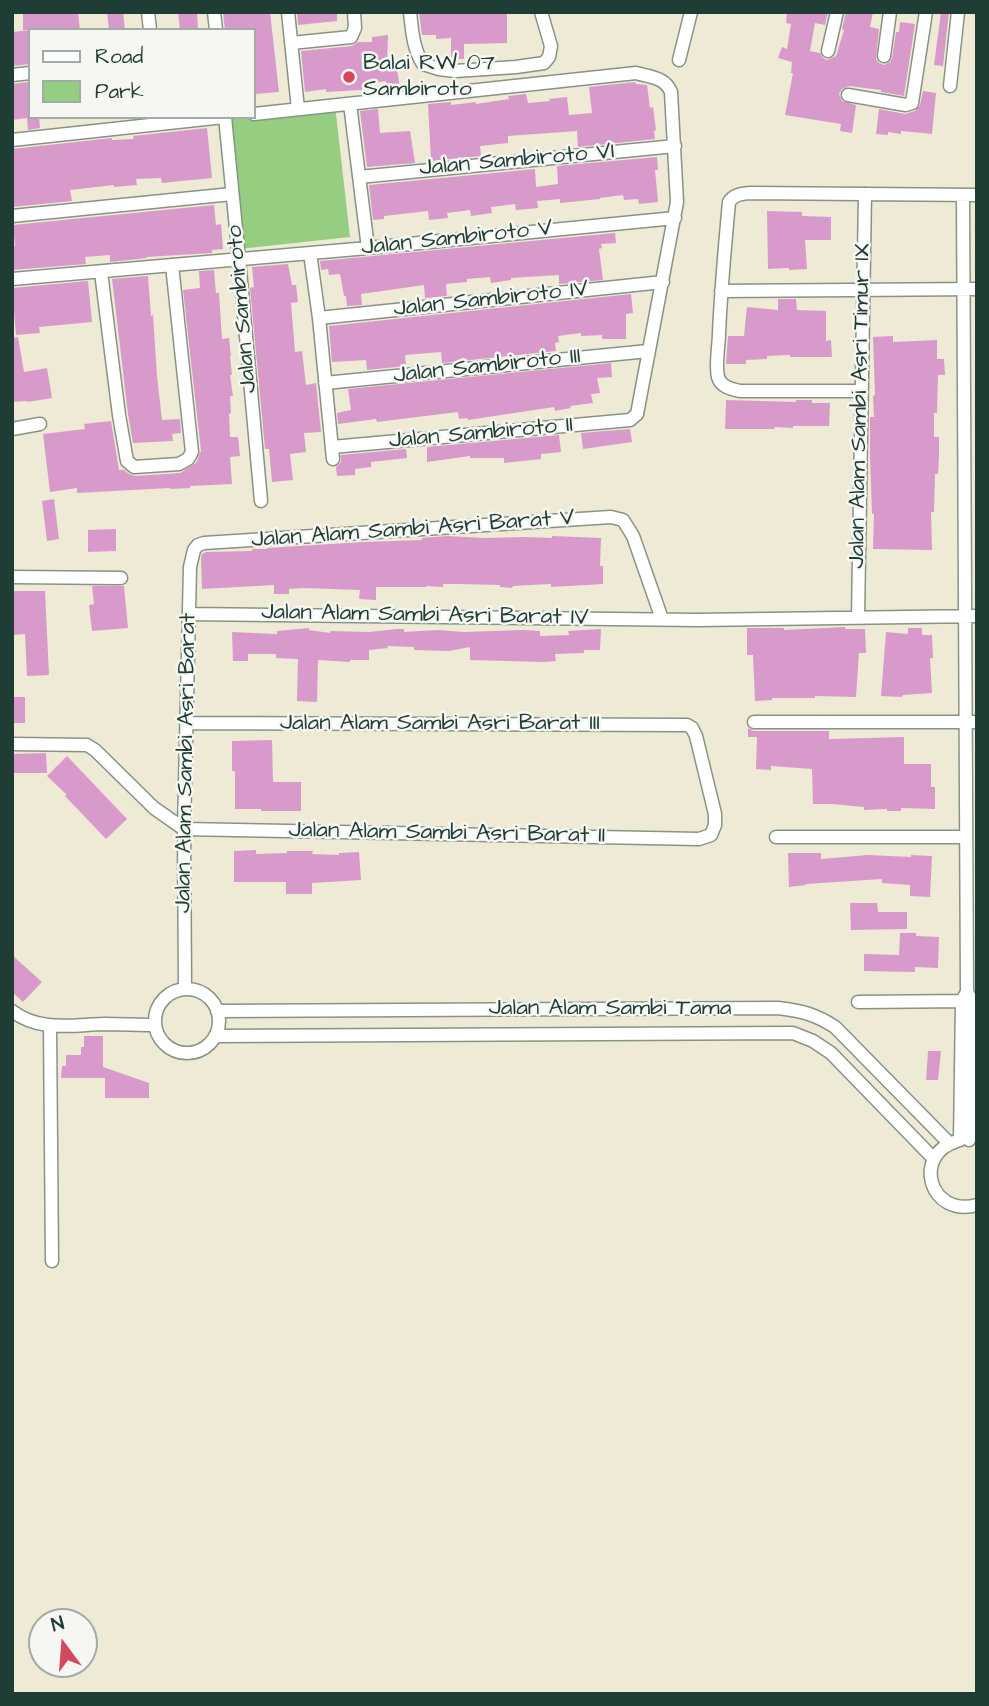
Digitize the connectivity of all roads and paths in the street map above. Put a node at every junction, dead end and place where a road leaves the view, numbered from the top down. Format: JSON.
{"nodes":[{"id":1,"x":288,"y":12,"type":"edge"},
{"id":2,"x":354,"y":12,"type":"edge"},
{"id":3,"x":410,"y":12,"type":"edge"},
{"id":4,"x":541,"y":12,"type":"edge"},
{"id":5,"x":691,"y":12,"type":"edge"},
{"id":6,"x":837,"y":12,"type":"edge"},
{"id":7,"x":890,"y":12,"type":"edge"},
{"id":8,"x":926,"y":12,"type":"edge"},
{"id":9,"x":957,"y":12,"type":"edge"},
{"id":10,"x":291,"y":43,"type":"junction"},
{"id":11,"x":828,"y":51,"type":"dead end"},
{"id":12,"x":884,"y":56,"type":"dead end"},
{"id":13,"x":679,"y":60,"type":"dead end"},
{"id":14,"x":950,"y":86,"type":"dead end"},
{"id":15,"x":848,"y":95,"type":"dead end"},
{"id":16,"x":350,"y":104,"type":"junction"},
{"id":17,"x":298,"y":109,"type":"junction"},
{"id":18,"x":256,"y":114,"type":"edge"},
{"id":19,"x":206,"y":119,"type":"edge"},
{"id":20,"x":225,"y":119,"type":"edge"},
{"id":21,"x":12,"y":140,"type":"edge"},
{"id":22,"x":675,"y":146,"type":"junction"},
{"id":23,"x":359,"y":177,"type":"junction"},
{"id":24,"x":232,"y":194,"type":"junction"},
{"id":25,"x":864,"y":194,"type":"junction"},
{"id":26,"x":963,"y":195,"type":"junction"},
{"id":27,"x":977,"y":195,"type":"edge"},
{"id":28,"x":12,"y":216,"type":"edge"},
{"id":29,"x":675,"y":218,"type":"junction"},
{"id":30,"x":368,"y":248,"type":"junction"},
{"id":31,"x":310,"y":253,"type":"junction"},
{"id":32,"x":239,"y":259,"type":"junction"},
{"id":33,"x":172,"y":265,"type":"junction"},
{"id":34,"x":102,"y":272,"type":"junction"},
{"id":35,"x":12,"y":279,"type":"edge"},
{"id":36,"x":663,"y":282,"type":"junction"},
{"id":37,"x":970,"y":289,"type":"edge"},
{"id":38,"x":863,"y":290,"type":"junction"},
{"id":39,"x":721,"y":291,"type":"junction"},
{"id":40,"x":319,"y":318,"type":"junction"},
{"id":41,"x":648,"y":351,"type":"junction"},
{"id":42,"x":326,"y":383,"type":"junction"},
{"id":43,"x":861,"y":391,"type":"junction"},
{"id":44,"x":40,"y":424,"type":"dead end"},
{"id":45,"x":12,"y":429,"type":"edge"},
{"id":46,"x":261,"y":500,"type":"dead end"},
{"id":47,"x":204,"y":543,"type":"joint"},
{"id":48,"x":12,"y":577,"type":"edge"},
{"id":49,"x":121,"y":578,"type":"dead end"},
{"id":50,"x":189,"y":614,"type":"junction"},
{"id":51,"x":971,"y":616,"type":"edge"},
{"id":52,"x":858,"y":617,"type":"junction"},
{"id":53,"x":666,"y":619,"type":"junction"},
{"id":54,"x":754,"y":722,"type":"dead end"},
{"id":55,"x":971,"y":722,"type":"edge"},
{"id":56,"x":186,"y":723,"type":"junction"},
{"id":57,"x":12,"y":744,"type":"edge"},
{"id":58,"x":184,"y":829,"type":"junction"},
{"id":59,"x":710,"y":835,"type":"joint"},
{"id":60,"x":776,"y":837,"type":"dead end"},
{"id":61,"x":966,"y":837,"type":"junction"},
{"id":62,"x":185,"y":988,"type":"junction"},
{"id":63,"x":967,"y":998,"type":"junction"},
{"id":64,"x":858,"y":1002,"type":"dead end"},
{"id":65,"x":12,"y":1011,"type":"edge"},
{"id":66,"x":217,"y":1011,"type":"junction"},
{"id":67,"x":154,"y":1025,"type":"junction"},
{"id":68,"x":50,"y":1027,"type":"junction"},
{"id":69,"x":215,"y":1036,"type":"junction"},
{"id":70,"x":964,"y":1141,"type":"edge"},
{"id":71,"x":934,"y":1159,"type":"junction"},
{"id":72,"x":977,"y":1205,"type":"edge"},
{"id":73,"x":52,"y":1261,"type":"dead end"}],
"edges":[{"from":1,"to":10,"type":"street"},
{"from":2,"to":10,"type":"street"},
{"from":3,"to":4,"type":"street"},
{"from":5,"to":13,"type":"street"},
{"from":6,"to":11,"type":"street"},
{"from":7,"to":12,"type":"street"},
{"from":8,"to":15,"type":"street"},
{"from":9,"to":14,"type":"street"},
{"from":10,"to":17,"type":"street"},
{"from":16,"to":17,"type":"street"},
{"from":16,"to":22,"type":"street"},
{"from":16,"to":23,"type":"street"},
{"from":17,"to":18,"type":"street"},
{"from":19,"to":21,"type":"street"},
{"from":20,"to":24,"type":"street","name":"Jalan Sambiroto"},
{"from":22,"to":23,"type":"street","name":"Jalan Sambiroto VI"},
{"from":22,"to":29,"type":"street"},
{"from":23,"to":30,"type":"street"},
{"from":24,"to":28,"type":"street"},
{"from":24,"to":32,"type":"street","name":"Jalan Sambiroto"},
{"from":25,"to":26,"type":"street"},
{"from":25,"to":38,"type":"street","name":"Jalan Alam Sambi Asri Timur IX"},
{"from":25,"to":39,"type":"street"},
{"from":26,"to":27,"type":"street"},
{"from":26,"to":37,"type":"street"},
{"from":29,"to":30,"type":"street","name":"Jalan Sambiroto V"},
{"from":29,"to":36,"type":"street"},
{"from":30,"to":31,"type":"street","name":"Jalan Sambiroto V"},
{"from":31,"to":32,"type":"street","name":"Jalan Sambiroto V"},
{"from":31,"to":40,"type":"street","name":"Jalan Sambiroto II"},
{"from":32,"to":33,"type":"street","name":"Jalan Sambiroto V"},
{"from":32,"to":46,"type":"street","name":"Jalan Sambiroto"},
{"from":33,"to":34,"type":"street","name":"Jalan Sambiroto V"},
{"from":33,"to":34,"type":"street"},
{"from":34,"to":35,"type":"street","name":"Jalan Sambiroto V"},
{"from":36,"to":40,"type":"street","name":"Jalan Sambiroto IV"},
{"from":36,"to":41,"type":"street"},
{"from":37,"to":38,"type":"street"},
{"from":37,"to":51,"type":"street"},
{"from":38,"to":39,"type":"street"},
{"from":38,"to":43,"type":"street","name":"Jalan Alam Sambi Asri Timur IX"},
{"from":39,"to":43,"type":"street"},
{"from":40,"to":42,"type":"street","name":"Jalan Sambiroto II"},
{"from":41,"to":42,"type":"street","name":"Jalan Sambiroto III"},
{"from":41,"to":42,"type":"street","name":"Jalan Sambiroto II"},
{"from":43,"to":52,"type":"street","name":"Jalan Alam Sambi Asri Timur IX"},
{"from":44,"to":45,"type":"street"},
{"from":47,"to":50,"type":"street","name":"Jalan Alam Sambi Asri Barat"},
{"from":47,"to":53,"type":"street","name":"Jalan Alam Sambi Asri Barat V"},
{"from":48,"to":49,"type":"street"},
{"from":50,"to":53,"type":"street","name":"Jalan Alam Sambi Asri Barat IV"},
{"from":50,"to":56,"type":"street","name":"Jalan Alam Sambi Asri Barat"},
{"from":51,"to":52,"type":"street","name":"Jalan Alam Sambi Asri Barat IV"},
{"from":51,"to":55,"type":"street"},
{"from":52,"to":53,"type":"street","name":"Jalan Alam Sambi Asri Barat IV"},
{"from":54,"to":55,"type":"street"},
{"from":55,"to":61,"type":"street"},
{"from":56,"to":58,"type":"street","name":"Jalan Alam Sambi Asri Barat"},
{"from":56,"to":59,"type":"street","name":"Jalan Alam Sambi Asri Barat III"},
{"from":57,"to":58,"type":"street"},
{"from":58,"to":59,"type":"street","name":"Jalan Alam Sambi Asri Barat II"},
{"from":58,"to":62,"type":"street","name":"Jalan Alam Sambi Asri Barat"},
{"from":60,"to":61,"type":"street"},
{"from":61,"to":63,"type":"street"},
{"from":62,"to":66,"type":"street"},
{"from":62,"to":67,"type":"street"},
{"from":63,"to":64,"type":"street"},
{"from":63,"to":70,"type":"street"},
{"from":65,"to":68,"type":"street"},
{"from":66,"to":69,"type":"street"},
{"from":66,"to":70,"type":"street","name":"Jalan Alam Sambi Tama"},
{"from":67,"to":68,"type":"street"},
{"from":67,"to":69,"type":"street"},
{"from":68,"to":73,"type":"street"},
{"from":69,"to":71,"type":"street","name":"Jalan Alam Sambi Tama"},
{"from":70,"to":71,"type":"street"},
{"from":71,"to":72,"type":"street"}]}
